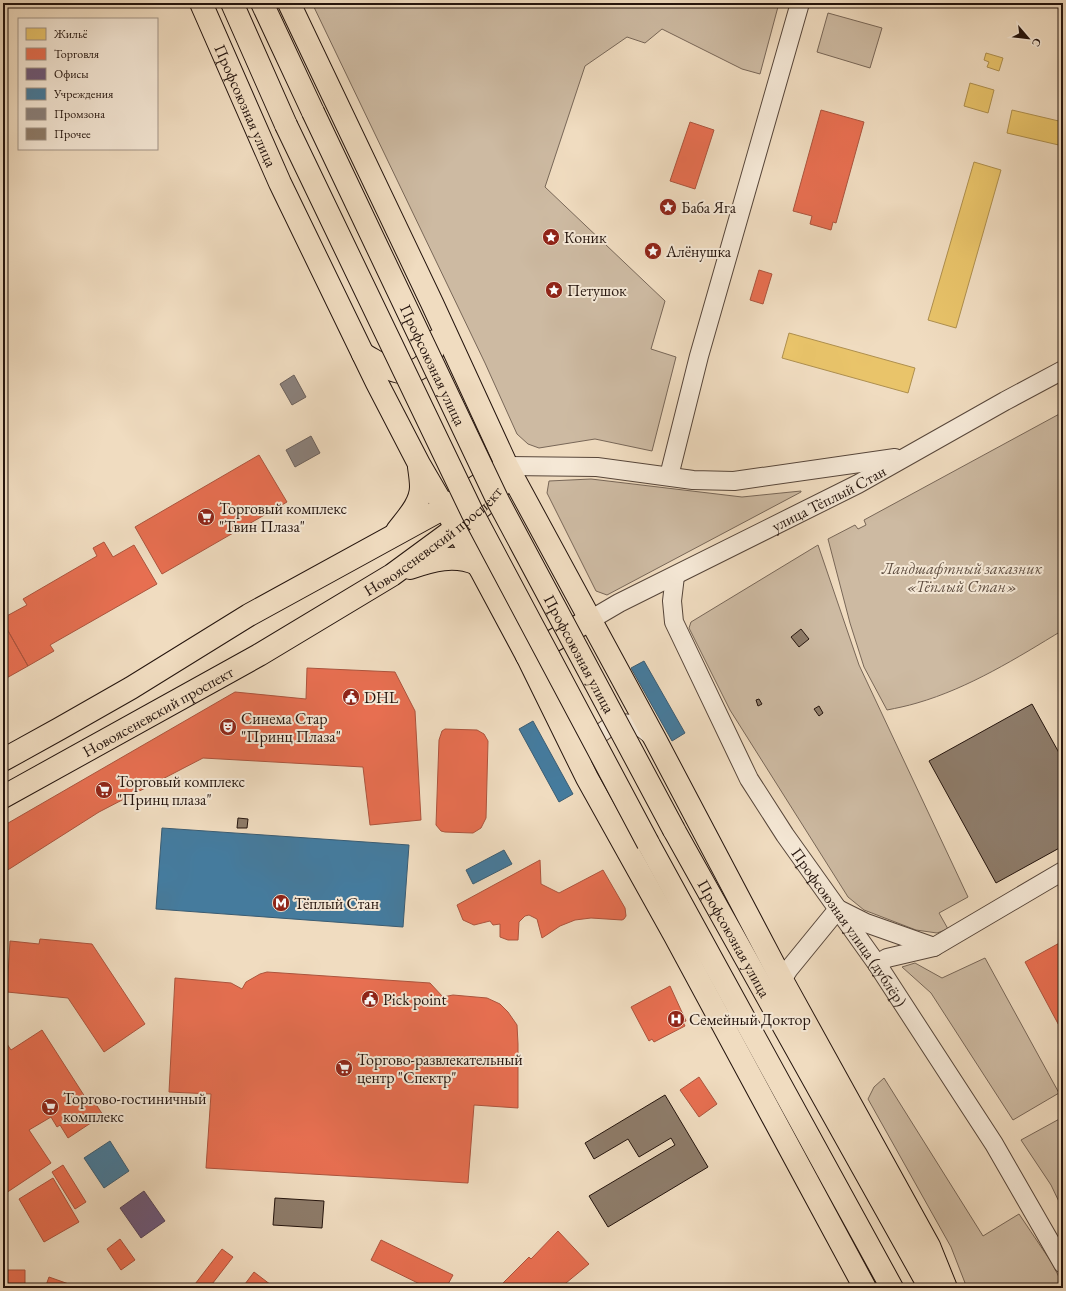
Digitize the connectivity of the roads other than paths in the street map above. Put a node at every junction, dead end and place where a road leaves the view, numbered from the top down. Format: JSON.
{"nodes":[{"id":1,"x":201,"y":3,"type":"edge"},
{"id":2,"x":232,"y":3,"type":"edge"},
{"id":3,"x":262,"y":3,"type":"edge"},
{"id":4,"x":289,"y":3,"type":"edge"},
{"id":5,"x":800,"y":3,"type":"edge"},
{"id":6,"x":432,"y":303,"type":"junction"},
{"id":7,"x":363,"y":354,"type":"junction"},
{"id":8,"x":1063,"y":370,"type":"edge"},
{"id":9,"x":905,"y":457,"type":"junction"},
{"id":10,"x":419,"y":464,"type":"junction"},
{"id":11,"x":507,"y":466,"type":"junction"},
{"id":12,"x":669,"y":476,"type":"junction"},
{"id":13,"x":444,"y":508,"type":"junction"},
{"id":14,"x":456,"y":528,"type":"junction"},
{"id":15,"x":392,"y":537,"type":"junction"},
{"id":16,"x":477,"y":564,"type":"junction"},
{"id":17,"x":392,"y":575,"type":"junction"},
{"id":18,"x":675,"y":576,"type":"junction"},
{"id":19,"x":590,"y":620,"type":"junction"},
{"id":20,"x":527,"y":656,"type":"junction"},
{"id":21,"x":655,"y":739,"type":"junction"},
{"id":22,"x":3,"y":760,"type":"edge"},
{"id":23,"x":587,"y":778,"type":"junction"},
{"id":24,"x":3,"y":797,"type":"edge"},
{"id":25,"x":1063,"y":871,"type":"edge"},
{"id":26,"x":838,"y":909,"type":"junction"},
{"id":27,"x":934,"y":947,"type":"junction"},
{"id":28,"x":878,"y":964,"type":"junction"},
{"id":29,"x":782,"y":980,"type":"junction"},
{"id":30,"x":1063,"y":1264,"type":"edge"},
{"id":31,"x":865,"y":1288,"type":"edge"},
{"id":32,"x":892,"y":1288,"type":"edge"},
{"id":33,"x":930,"y":1288,"type":"edge"},
{"id":34,"x":946,"y":1288,"type":"edge"}],
"edges":[{"from":1,"to":7,"type":"main road","name":"Профсоюзная улица"},
{"from":2,"to":32,"type":"main road","name":"Профсоюзная улица","bridge":true},
{"from":3,"to":33,"type":"main road","name":"Профсоюзная улица","bridge":true},
{"from":4,"to":6,"type":"main road","name":"Профсоюзная улица"},
{"from":5,"to":12,"type":"street"},
{"from":6,"to":7,"type":"main road"},
{"from":6,"to":11,"type":"main road","name":"Профсоюзная улица"},
{"from":7,"to":10,"type":"main road","name":"Профсоюзная улица"},
{"from":8,"to":9,"type":"street","name":"улица Тёплый Стан"},
{"from":9,"to":12,"type":"street"},
{"from":9,"to":18,"type":"street","name":"улица Тёплый Стан"},
{"from":10,"to":13,"type":"main road","name":"Профсоюзная улица"},
{"from":10,"to":15,"type":"main road"},
{"from":11,"to":12,"type":"street"},
{"from":11,"to":13,"type":"main road","name":"Новоясеневский проспект"},
{"from":11,"to":14,"type":"main road","name":"Новоясеневский проспект"},
{"from":11,"to":19,"type":"main road","name":"Профсоюзная улица"},
{"from":13,"to":14,"type":"main road","name":"Профсоюзная улица"},
{"from":13,"to":15,"type":"main road","name":"Новоясеневский проспект"},
{"from":14,"to":16,"type":"main road","name":"Профсоюзная улица"},
{"from":14,"to":17,"type":"main road","name":"Новоясеневский проспект"},
{"from":15,"to":22,"type":"main road","name":"Новоясеневский проспект"},
{"from":16,"to":17,"type":"main road"},
{"from":16,"to":20,"type":"main road","name":"Профсоюзная улица"},
{"from":17,"to":24,"type":"main road","name":"Новоясеневский проспект"},
{"from":18,"to":19,"type":"street","name":"улица Тёплый Стан"},
{"from":18,"to":26,"type":"street","name":"Профсоюзная улица (дублёр)"},
{"from":19,"to":20,"type":"main road"},
{"from":19,"to":21,"type":"main road","name":"Профсоюзная улица"},
{"from":20,"to":23,"type":"main road","name":"Профсоюзная улица"},
{"from":21,"to":23,"type":"street"},
{"from":21,"to":29,"type":"main road","name":"Профсоюзная улица"},
{"from":23,"to":31,"type":"main road","name":"Профсоюзная улица"},
{"from":25,"to":27,"type":"street"},
{"from":26,"to":27,"type":"street"},
{"from":26,"to":28,"type":"street","name":"Профсоюзная улица (дублёр)"},
{"from":26,"to":29,"type":"street"},
{"from":27,"to":28,"type":"street"},
{"from":28,"to":30,"type":"street","name":"Профсоюзная улица (дублёр)"},
{"from":29,"to":34,"type":"main road","name":"Профсоюзная улица"}]}
